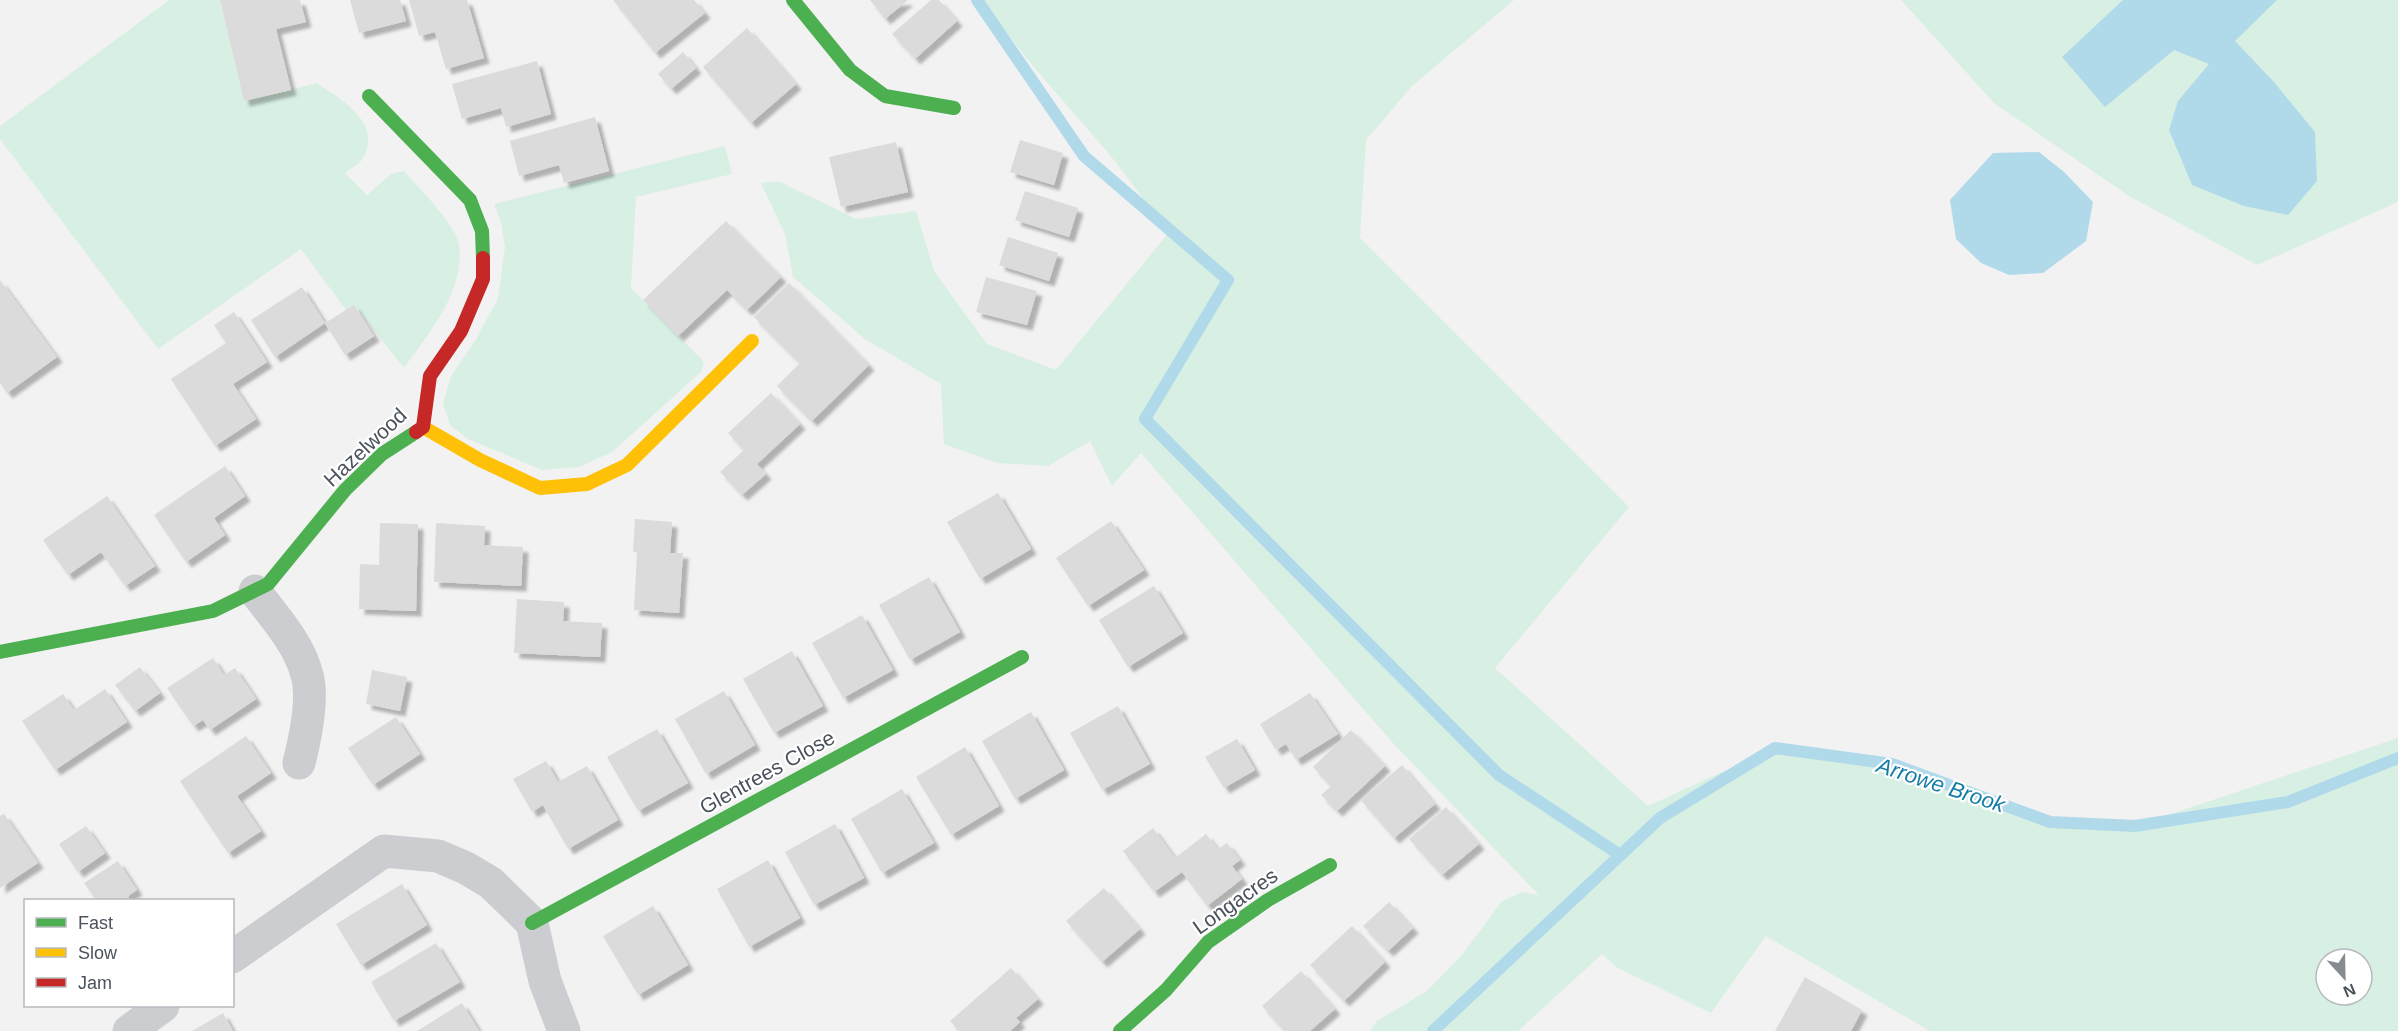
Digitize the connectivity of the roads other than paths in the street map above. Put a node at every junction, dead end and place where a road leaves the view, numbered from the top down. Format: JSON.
{"nodes":[{"id":1,"x":794,"y":0,"type":"edge"},
{"id":2,"x":369,"y":96,"type":"dead end"},
{"id":3,"x":954,"y":108,"type":"dead end"},
{"id":4,"x":752,"y":341,"type":"dead end"},
{"id":5,"x":423,"y":427,"type":"junction"},
{"id":6,"x":255,"y":591,"type":"junction"},
{"id":7,"x":0,"y":652,"type":"edge"},
{"id":8,"x":1022,"y":657,"type":"dead end"},
{"id":9,"x":299,"y":763,"type":"dead end"},
{"id":10,"x":1330,"y":865,"type":"dead end"},
{"id":11,"x":531,"y":923,"type":"junction"},
{"id":12,"x":234,"y":956,"type":"edge"},
{"id":13,"x":160,"y":1007,"type":"edge"},
{"id":14,"x":129,"y":1031,"type":"edge"},
{"id":15,"x":564,"y":1031,"type":"edge"},
{"id":16,"x":1120,"y":1031,"type":"edge"}],
"edges":[{"from":1,"to":3,"type":"street"},
{"from":2,"to":5,"type":"street","name":"Hazelwood"},
{"from":4,"to":5,"type":"street"},
{"from":5,"to":6,"type":"street","name":"Hazelwood"},
{"from":6,"to":7,"type":"street","name":"Hazelwood"},
{"from":6,"to":9,"type":"street"},
{"from":8,"to":11,"type":"street","name":"Glentrees Close"},
{"from":10,"to":16,"type":"street","name":"Longacres"},
{"from":11,"to":12,"type":"street"},
{"from":11,"to":15,"type":"street"},
{"from":13,"to":14,"type":"street"}]}
